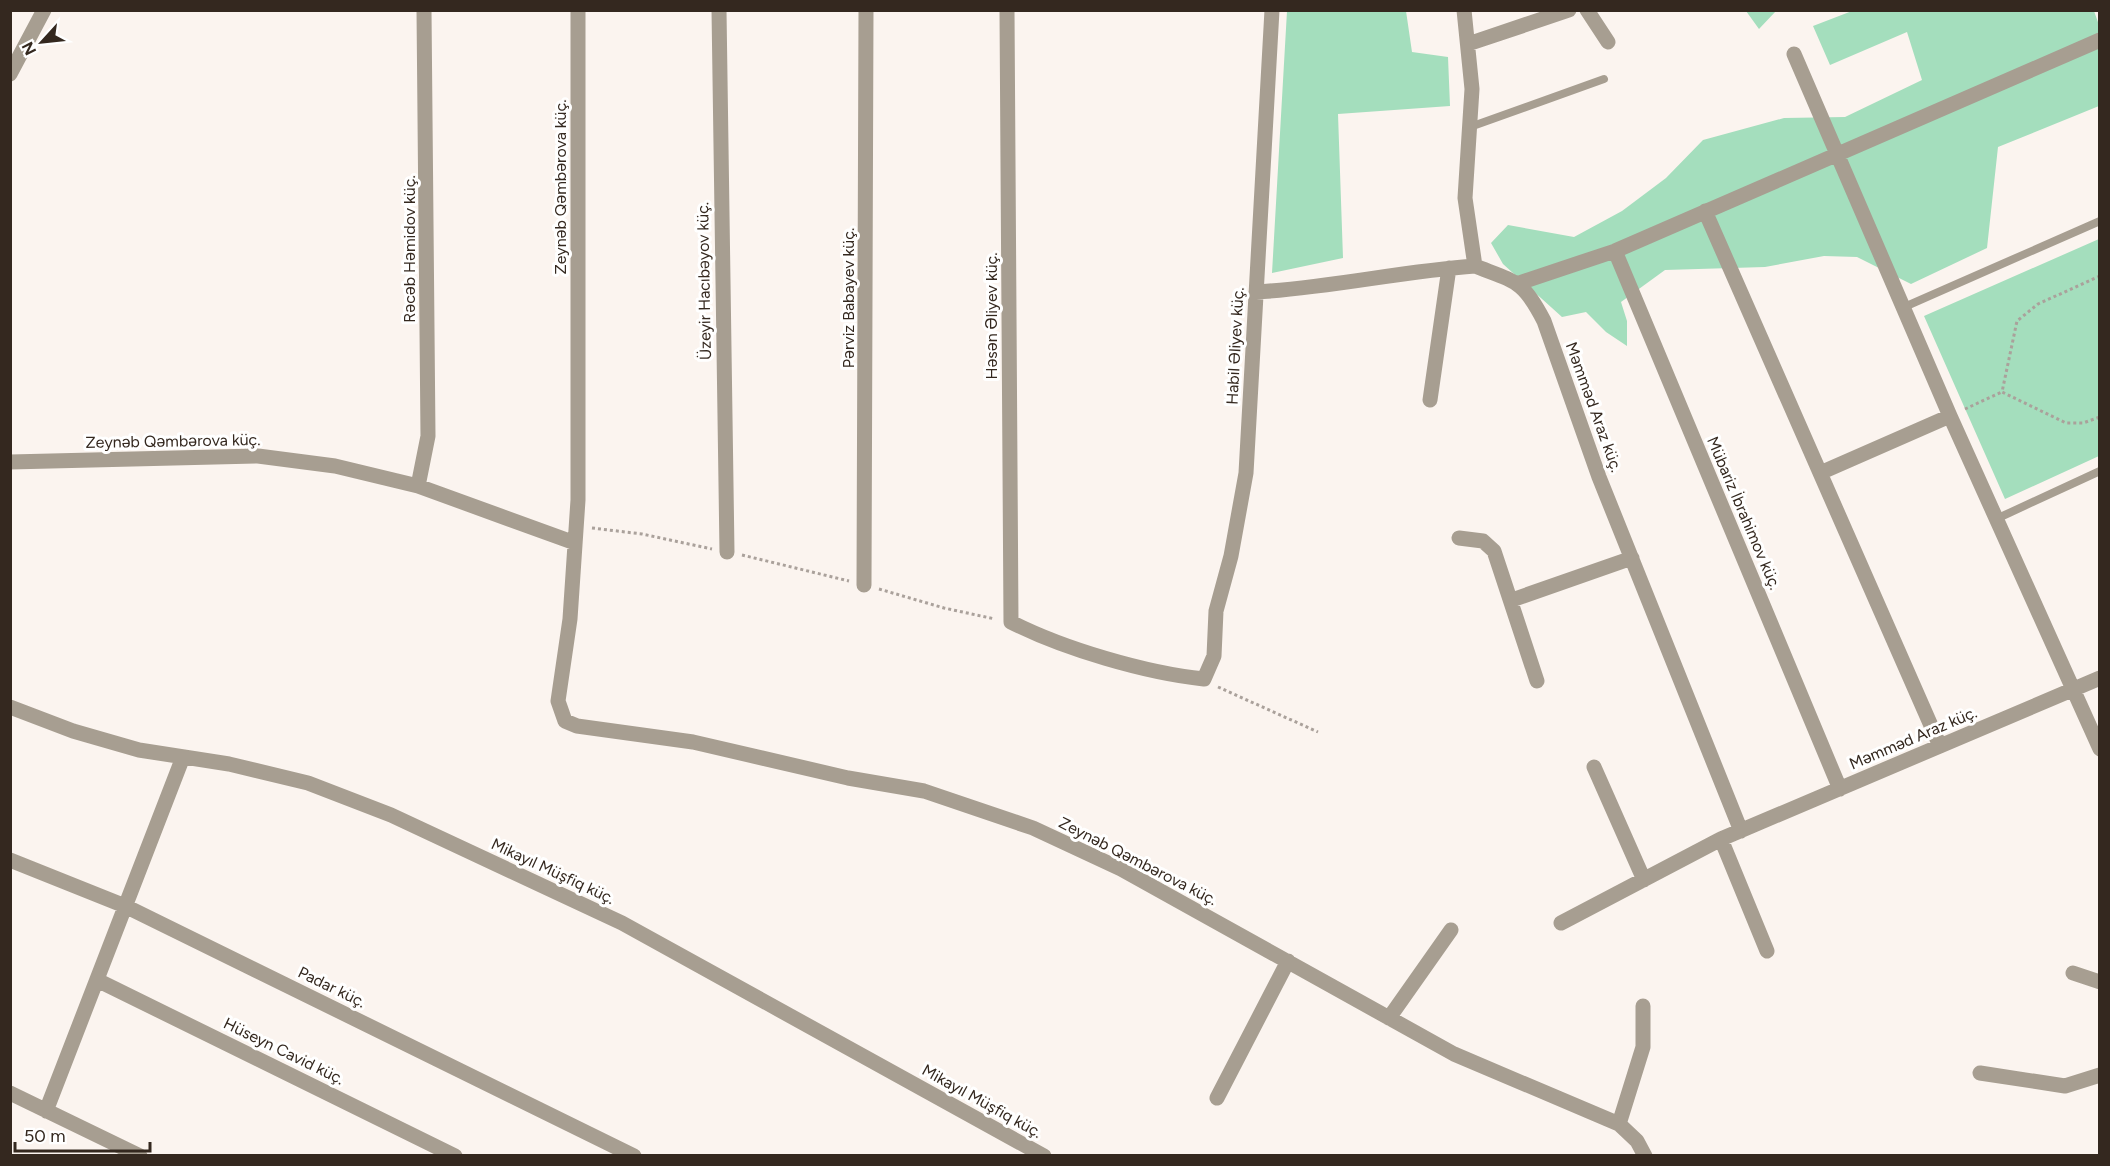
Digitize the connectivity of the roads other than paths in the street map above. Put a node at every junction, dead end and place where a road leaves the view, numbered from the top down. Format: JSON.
{"nodes":[{"id":1,"x":44,"y":10,"type":"edge"},
{"id":2,"x":424,"y":10,"type":"edge"},
{"id":3,"x":578,"y":10,"type":"edge"},
{"id":4,"x":719,"y":10,"type":"edge"},
{"id":5,"x":866,"y":10,"type":"edge"},
{"id":6,"x":1007,"y":10,"type":"edge"},
{"id":7,"x":1272,"y":10,"type":"edge"},
{"id":8,"x":1464,"y":10,"type":"edge"},
{"id":9,"x":1569,"y":10,"type":"edge"},
{"id":10,"x":1587,"y":10,"type":"edge"},
{"id":11,"x":2100,"y":40,"type":"edge"},
{"id":12,"x":1608,"y":42,"type":"dead end"},
{"id":13,"x":1467,"y":44,"type":"junction"},
{"id":14,"x":1794,"y":54,"type":"dead end"},
{"id":15,"x":10,"y":74,"type":"edge"},
{"id":16,"x":1604,"y":79,"type":"dead end"},
{"id":17,"x":1470,"y":127,"type":"junction"},
{"id":18,"x":1838,"y":153,"type":"junction"},
{"id":19,"x":1706,"y":212,"type":"junction"},
{"id":20,"x":2100,"y":221,"type":"edge"},
{"id":21,"x":1615,"y":251,"type":"junction"},
{"id":22,"x":1475,"y":266,"type":"junction"},
{"id":23,"x":1449,"y":268,"type":"junction"},
{"id":24,"x":1519,"y":283,"type":"junction"},
{"id":25,"x":1256,"y":292,"type":"junction"},
{"id":26,"x":1902,"y":308,"type":"junction"},
{"id":27,"x":1430,"y":400,"type":"dead end"},
{"id":28,"x":1950,"y":416,"type":"junction"},
{"id":29,"x":10,"y":462,"type":"edge"},
{"id":30,"x":2100,"y":471,"type":"edge"},
{"id":31,"x":1820,"y":473,"type":"junction"},
{"id":32,"x":417,"y":486,"type":"junction"},
{"id":33,"x":1996,"y":519,"type":"junction"},
{"id":34,"x":1460,"y":538,"type":"dead end"},
{"id":35,"x":575,"y":543,"type":"junction"},
{"id":36,"x":727,"y":552,"type":"road end"},
{"id":37,"x":1632,"y":558,"type":"junction"},
{"id":38,"x":864,"y":585,"type":"road end"},
{"id":39,"x":1512,"y":600,"type":"junction"},
{"id":40,"x":2100,"y":678,"type":"edge"},
{"id":41,"x":1204,"y":679,"type":"joint"},
{"id":42,"x":1537,"y":681,"type":"dead end"},
{"id":43,"x":2074,"y":689,"type":"junction"},
{"id":44,"x":10,"y":707,"type":"edge"},
{"id":45,"x":1940,"y":747,"type":"junction"},
{"id":46,"x":2100,"y":749,"type":"edge"},
{"id":47,"x":183,"y":757,"type":"junction"},
{"id":48,"x":1594,"y":767,"type":"dead end"},
{"id":49,"x":1840,"y":789,"type":"junction"},
{"id":50,"x":1741,"y":831,"type":"junction"},
{"id":51,"x":1721,"y":839,"type":"junction"},
{"id":52,"x":10,"y":860,"type":"edge"},
{"id":53,"x":1644,"y":880,"type":"junction"},
{"id":54,"x":125,"y":906,"type":"junction"},
{"id":55,"x":1561,"y":922,"type":"dead end"},
{"id":56,"x":1451,"y":930,"type":"dead end"},
{"id":57,"x":1767,"y":951,"type":"dead end"},
{"id":58,"x":1288,"y":961,"type":"junction"},
{"id":59,"x":2073,"y":973,"type":"dead end"},
{"id":60,"x":97,"y":980,"type":"junction"},
{"id":61,"x":2100,"y":982,"type":"edge"},
{"id":62,"x":1643,"y":1006,"type":"dead end"},
{"id":63,"x":1389,"y":1018,"type":"junction"},
{"id":64,"x":1980,"y":1073,"type":"dead end"},
{"id":65,"x":2100,"y":1075,"type":"edge"},
{"id":66,"x":10,"y":1093,"type":"edge"},
{"id":67,"x":1217,"y":1098,"type":"dead end"},
{"id":68,"x":46,"y":1111,"type":"junction"},
{"id":69,"x":1620,"y":1124,"type":"junction"},
{"id":70,"x":140,"y":1155,"type":"edge"},
{"id":71,"x":455,"y":1155,"type":"edge"},
{"id":72,"x":634,"y":1155,"type":"edge"},
{"id":73,"x":1044,"y":1155,"type":"edge"},
{"id":74,"x":1645,"y":1155,"type":"edge"}],
"edges":[{"from":1,"to":15,"type":"street"},
{"from":2,"to":32,"type":"street","name":"Rəcəb Həmidov küç."},
{"from":3,"to":35,"type":"street","name":"Zeynəb Qəmbərova küç."},
{"from":4,"to":36,"type":"street","name":"Üzeyir Hacıbəyov küç."},
{"from":5,"to":38,"type":"street","name":"Pərviz Babayev küç."},
{"from":6,"to":41,"type":"street","name":"Həsən Əliyev küç."},
{"from":7,"to":25,"type":"street","name":"Habil Əliyev küç."},
{"from":8,"to":13,"type":"street"},
{"from":9,"to":13,"type":"street"},
{"from":10,"to":12,"type":"street"},
{"from":11,"to":18,"type":"street"},
{"from":13,"to":17,"type":"street"},
{"from":14,"to":18,"type":"street"},
{"from":16,"to":17,"type":"lane"},
{"from":17,"to":22,"type":"street"},
{"from":18,"to":19,"type":"street"},
{"from":18,"to":26,"type":"street"},
{"from":19,"to":21,"type":"street"},
{"from":19,"to":31,"type":"street"},
{"from":20,"to":26,"type":"lane"},
{"from":21,"to":24,"type":"street"},
{"from":21,"to":49,"type":"street","name":"Mübariz İbrahimov küç."},
{"from":22,"to":23,"type":"street"},
{"from":22,"to":24,"type":"street"},
{"from":23,"to":25,"type":"street"},
{"from":23,"to":27,"type":"street"},
{"from":24,"to":37,"type":"street","name":"Məmməd Araz küç."},
{"from":25,"to":41,"type":"street","name":"Habil Əliyev küç."},
{"from":26,"to":28,"type":"street"},
{"from":28,"to":31,"type":"street"},
{"from":28,"to":33,"type":"street"},
{"from":29,"to":32,"type":"street","name":"Zeynəb Qəmbərova küç."},
{"from":30,"to":33,"type":"lane"},
{"from":31,"to":45,"type":"street"},
{"from":32,"to":35,"type":"street","name":"Zeynəb Qəmbərova küç."},
{"from":33,"to":43,"type":"street"},
{"from":34,"to":39,"type":"street"},
{"from":35,"to":58,"type":"street","name":"Zeynəb Qəmbərova küç."},
{"from":37,"to":39,"type":"street"},
{"from":37,"to":50,"type":"street","name":"Məmməd Araz küç."},
{"from":39,"to":42,"type":"street"},
{"from":40,"to":43,"type":"street","name":"Məmməd Araz küç."},
{"from":43,"to":45,"type":"street","name":"Məmməd Araz küç."},
{"from":43,"to":46,"type":"street"},
{"from":44,"to":47,"type":"street","name":"Mikayıl Müşfiq küç."},
{"from":45,"to":49,"type":"street","name":"Məmməd Araz küç."},
{"from":47,"to":54,"type":"street"},
{"from":47,"to":73,"type":"street","name":"Mikayıl Müşfiq küç."},
{"from":48,"to":53,"type":"street"},
{"from":49,"to":50,"type":"street","name":"Məmməd Araz küç."},
{"from":50,"to":51,"type":"street","name":"Məmməd Araz küç."},
{"from":51,"to":53,"type":"street","name":"Məmməd Araz küç."},
{"from":51,"to":57,"type":"street"},
{"from":52,"to":54,"type":"street","name":"Padar küç."},
{"from":53,"to":55,"type":"street","name":"Məmməd Araz küç."},
{"from":54,"to":60,"type":"street"},
{"from":54,"to":72,"type":"street","name":"Padar küç."},
{"from":56,"to":63,"type":"street"},
{"from":58,"to":63,"type":"street","name":"Zeynəb Qəmbərova küç."},
{"from":58,"to":67,"type":"street"},
{"from":59,"to":61,"type":"street"},
{"from":60,"to":68,"type":"street"},
{"from":60,"to":71,"type":"street","name":"Hüseyn Cavid küç."},
{"from":62,"to":69,"type":"street"},
{"from":63,"to":69,"type":"street","name":"Zeynəb Qəmbərova küç."},
{"from":64,"to":65,"type":"street"},
{"from":66,"to":68,"type":"street"},
{"from":68,"to":70,"type":"street"},
{"from":69,"to":74,"type":"street","name":"Zeynəb Qəmbərova küç."}]}
